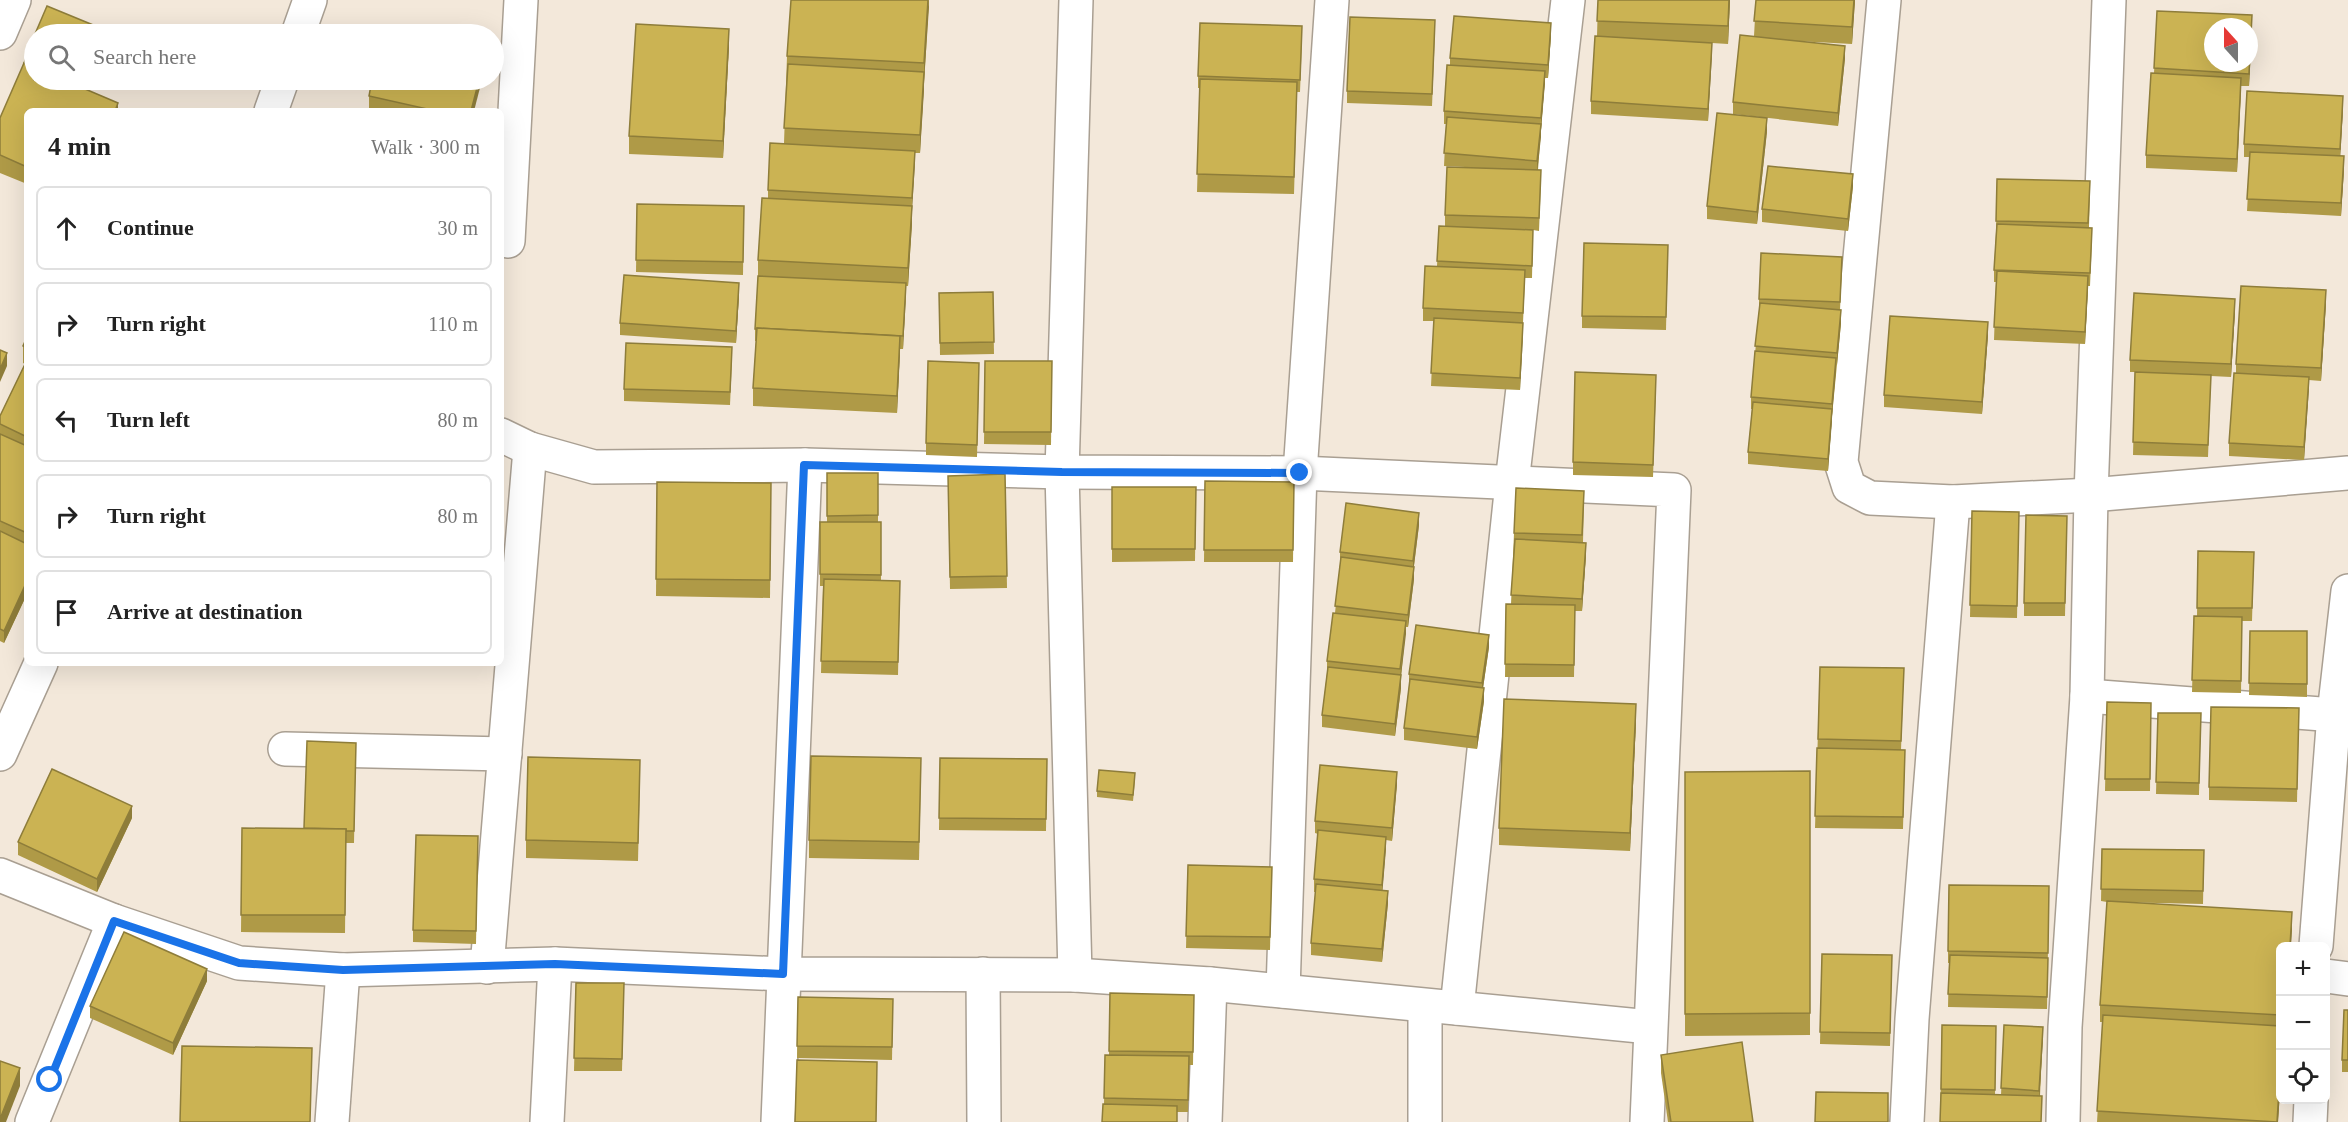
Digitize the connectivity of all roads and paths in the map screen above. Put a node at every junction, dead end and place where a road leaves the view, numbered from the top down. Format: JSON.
{"nodes":[{"id":1,"x":14,"y":0,"type":"edge"},
{"id":2,"x":310,"y":0,"type":"edge"},
{"id":3,"x":521,"y":0,"type":"edge"},
{"id":4,"x":1076,"y":0,"type":"edge"},
{"id":5,"x":1332,"y":0,"type":"edge"},
{"id":6,"x":1568,"y":0,"type":"edge"},
{"id":7,"x":1884,"y":0,"type":"edge"},
{"id":8,"x":2109,"y":0,"type":"edge"},
{"id":9,"x":302,"y":24,"type":"edge"},
{"id":10,"x":0,"y":33,"type":"edge"},
{"id":11,"x":278,"y":90,"type":"edge"},
{"id":12,"x":272,"y":108,"type":"edge"},
{"id":13,"x":508,"y":241,"type":"dead end"},
{"id":14,"x":504,"y":436,"type":"edge"},
{"id":15,"x":530,"y":449,"type":"junction"},
{"id":16,"x":804,"y":465,"type":"junction"},
{"id":17,"x":1062,"y":472,"type":"junction"},
{"id":18,"x":1300,"y":473,"type":"junction"},
{"id":19,"x":2348,"y":473,"type":"edge"},
{"id":20,"x":1512,"y":483,"type":"junction"},
{"id":21,"x":2091,"y":495,"type":"junction"},
{"id":22,"x":1953,"y":502,"type":"junction"},
{"id":23,"x":2348,"y":591,"type":"edge"},
{"id":24,"x":40,"y":666,"type":"edge"},
{"id":25,"x":2087,"y":696,"type":"junction"},
{"id":26,"x":2341,"y":715,"type":"edge"},
{"id":27,"x":285,"y":749,"type":"dead end"},
{"id":28,"x":0,"y":754,"type":"edge"},
{"id":29,"x":505,"y":754,"type":"junction"},
{"id":30,"x":0,"y":875,"type":"edge"},
{"id":31,"x":114,"y":921,"type":"junction"},
{"id":32,"x":2316,"y":942,"type":"edge"},
{"id":33,"x":555,"y":964,"type":"junction"},
{"id":34,"x":487,"y":967,"type":"junction"},
{"id":35,"x":343,"y":970,"type":"junction"},
{"id":36,"x":783,"y":974,"type":"junction"},
{"id":37,"x":983,"y":974,"type":"junction"},
{"id":38,"x":1075,"y":975,"type":"junction"},
{"id":39,"x":2330,"y":977,"type":"edge"},
{"id":40,"x":2348,"y":979,"type":"edge"},
{"id":41,"x":1210,"y":984,"type":"junction"},
{"id":42,"x":1282,"y":992,"type":"junction"},
{"id":43,"x":1441,"y":1007,"type":"junction"},
{"id":44,"x":1650,"y":1027,"type":"junction"},
{"id":45,"x":2311,"y":1104,"type":"edge"},
{"id":46,"x":32,"y":1122,"type":"edge"},
{"id":47,"x":332,"y":1122,"type":"edge"},
{"id":48,"x":547,"y":1122,"type":"edge"},
{"id":49,"x":778,"y":1122,"type":"edge"},
{"id":50,"x":984,"y":1122,"type":"edge"},
{"id":51,"x":1205,"y":1122,"type":"edge"},
{"id":52,"x":1425,"y":1122,"type":"edge"},
{"id":53,"x":1647,"y":1122,"type":"edge"},
{"id":54,"x":1907,"y":1122,"type":"edge"},
{"id":55,"x":2062,"y":1122,"type":"edge"},
{"id":56,"x":2310,"y":1122,"type":"edge"}],
"edges":[{"from":1,"to":10,"type":"street"},
{"from":2,"to":9,"type":"street"},
{"from":3,"to":13,"type":"street"},
{"from":4,"to":17,"type":"street"},
{"from":5,"to":18,"type":"street"},
{"from":6,"to":20,"type":"street"},
{"from":7,"to":22,"type":"street"},
{"from":8,"to":21,"type":"street"},
{"from":11,"to":12,"type":"street"},
{"from":14,"to":15,"type":"street"},
{"from":15,"to":16,"type":"street"},
{"from":15,"to":29,"type":"street"},
{"from":16,"to":17,"type":"street"},
{"from":16,"to":36,"type":"street"},
{"from":17,"to":18,"type":"street"},
{"from":17,"to":38,"type":"street"},
{"from":18,"to":20,"type":"street"},
{"from":18,"to":42,"type":"street"},
{"from":19,"to":21,"type":"street"},
{"from":20,"to":43,"type":"street"},
{"from":20,"to":44,"type":"street"},
{"from":21,"to":22,"type":"street"},
{"from":21,"to":25,"type":"street"},
{"from":22,"to":54,"type":"street"},
{"from":23,"to":26,"type":"street"},
{"from":24,"to":28,"type":"street"},
{"from":25,"to":26,"type":"street"},
{"from":25,"to":55,"type":"street"},
{"from":26,"to":32,"type":"street"},
{"from":27,"to":29,"type":"street"},
{"from":29,"to":34,"type":"street"},
{"from":30,"to":31,"type":"street"},
{"from":31,"to":35,"type":"street"},
{"from":31,"to":46,"type":"street"},
{"from":33,"to":34,"type":"street"},
{"from":33,"to":36,"type":"street"},
{"from":33,"to":48,"type":"street"},
{"from":34,"to":35,"type":"street"},
{"from":35,"to":47,"type":"street"},
{"from":36,"to":37,"type":"street"},
{"from":36,"to":49,"type":"street"},
{"from":37,"to":38,"type":"street"},
{"from":37,"to":50,"type":"street"},
{"from":38,"to":41,"type":"street"},
{"from":39,"to":40,"type":"street"},
{"from":41,"to":42,"type":"street"},
{"from":41,"to":51,"type":"street"},
{"from":42,"to":43,"type":"street"},
{"from":43,"to":44,"type":"street"},
{"from":43,"to":52,"type":"street"},
{"from":44,"to":53,"type":"street"},
{"from":45,"to":56,"type":"street"}]}
